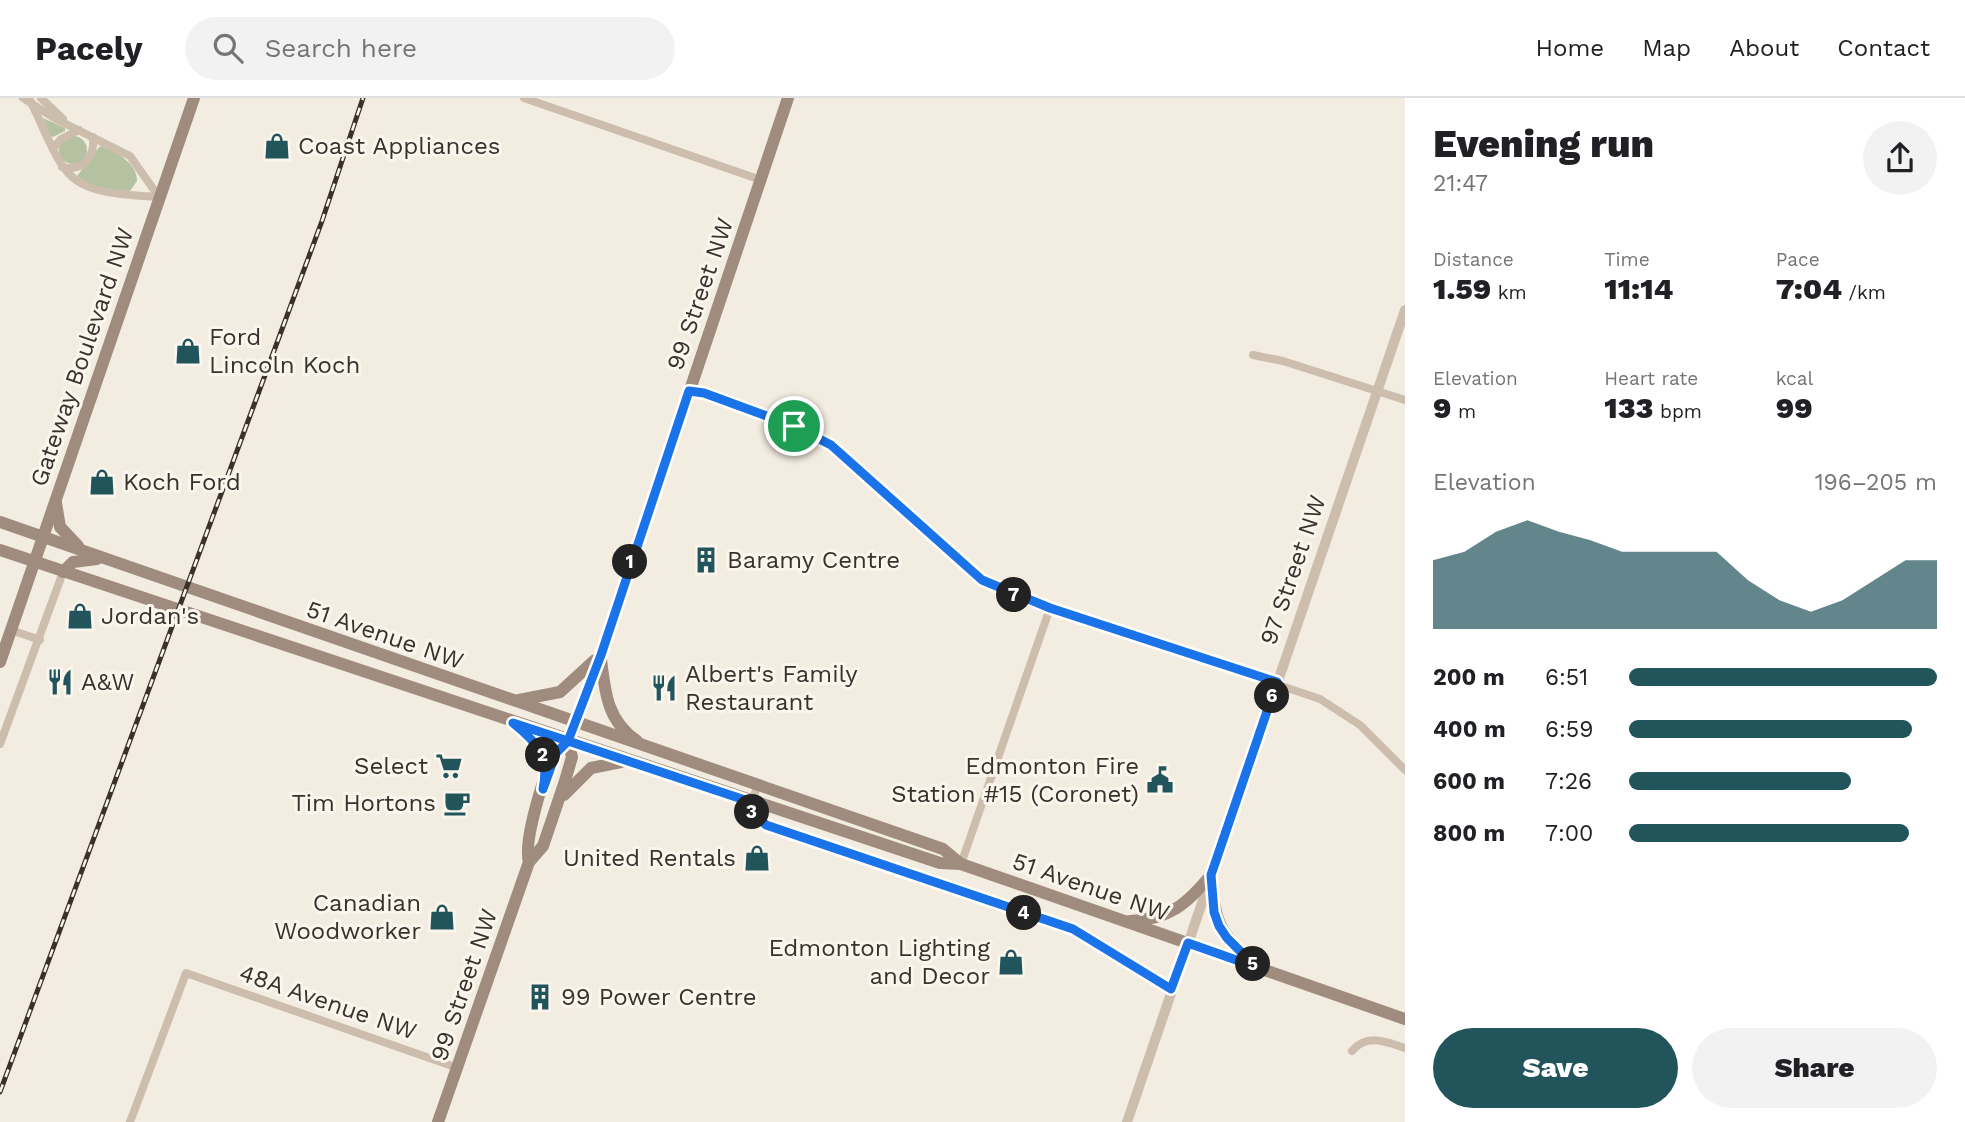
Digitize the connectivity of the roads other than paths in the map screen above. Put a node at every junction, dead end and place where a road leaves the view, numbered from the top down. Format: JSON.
{"nodes":[{"id":1,"x":41,"y":98,"type":"edge"},
{"id":2,"x":194,"y":98,"type":"edge"},
{"id":3,"x":524,"y":98,"type":"edge"},
{"id":4,"x":788,"y":98,"type":"edge"},
{"id":5,"x":27,"y":99,"type":"edge"},
{"id":6,"x":75,"y":127,"type":"junction"},
{"id":7,"x":93,"y":136,"type":"junction"},
{"id":8,"x":53,"y":149,"type":"junction"},
{"id":9,"x":62,"y":167,"type":"junction"},
{"id":10,"x":761,"y":180,"type":"junction"},
{"id":11,"x":159,"y":197,"type":"junction"},
{"id":12,"x":1405,"y":310,"type":"edge"},
{"id":13,"x":1253,"y":355,"type":"dead end"},
{"id":14,"x":1377,"y":390,"type":"junction"},
{"id":15,"x":689,"y":391,"type":"junction"},
{"id":16,"x":1405,"y":400,"type":"edge"},
{"id":17,"x":57,"y":496,"type":"junction"},
{"id":18,"x":0,"y":522,"type":"edge"},
{"id":19,"x":41,"y":537,"type":"junction"},
{"id":20,"x":0,"y":550,"type":"edge"},
{"id":21,"x":104,"y":558,"type":"junction"},
{"id":22,"x":34,"y":562,"type":"junction"},
{"id":23,"x":63,"y":572,"type":"junction"},
{"id":24,"x":1050,"y":608,"type":"junction"},
{"id":25,"x":11,"y":630,"type":"junction"},
{"id":26,"x":40,"y":640,"type":"junction"},
{"id":27,"x":601,"y":655,"type":"junction"},
{"id":28,"x":0,"y":662,"type":"edge"},
{"id":29,"x":1277,"y":682,"type":"junction"},
{"id":30,"x":510,"y":701,"type":"junction"},
{"id":31,"x":513,"y":723,"type":"junction"},
{"id":32,"x":575,"y":723,"type":"junction"},
{"id":33,"x":568,"y":741,"type":"junction"},
{"id":34,"x":0,"y":744,"type":"edge"},
{"id":35,"x":647,"y":748,"type":"junction"},
{"id":36,"x":629,"y":762,"type":"junction"},
{"id":37,"x":1405,"y":770,"type":"edge"},
{"id":38,"x":757,"y":786,"type":"junction"},
{"id":39,"x":543,"y":789,"type":"junction"},
{"id":40,"x":559,"y":800,"type":"junction"},
{"id":41,"x":751,"y":802,"type":"junction"},
{"id":42,"x":529,"y":862,"type":"junction"},
{"id":43,"x":961,"y":864,"type":"junction"},
{"id":44,"x":1211,"y":875,"type":"junction"},
{"id":45,"x":1126,"y":921,"type":"junction"},
{"id":46,"x":1188,"y":943,"type":"junction"},
{"id":47,"x":1256,"y":967,"type":"junction"},
{"id":48,"x":1171,"y":989,"type":"junction"},
{"id":49,"x":1405,"y":1019,"type":"edge"},
{"id":50,"x":1405,"y":1048,"type":"edge"},
{"id":51,"x":1352,"y":1051,"type":"dead end"},
{"id":52,"x":458,"y":1068,"type":"junction"},
{"id":53,"x":130,"y":1122,"type":"edge"},
{"id":54,"x":438,"y":1122,"type":"edge"},
{"id":55,"x":1127,"y":1122,"type":"edge"}],
"edges":[{"from":1,"to":6,"type":"street"},
{"from":2,"to":11,"type":"main road","name":"Gateway Boulevard NW"},
{"from":3,"to":10,"type":"street"},
{"from":4,"to":10,"type":"main road","name":"99 Street NW"},
{"from":5,"to":6,"type":"street"},
{"from":5,"to":8,"type":"street"},
{"from":6,"to":7,"type":"street"},
{"from":6,"to":8,"type":"street"},
{"from":7,"to":9,"type":"street"},
{"from":7,"to":11,"type":"street"},
{"from":8,"to":9,"type":"street"},
{"from":9,"to":11,"type":"street"},
{"from":10,"to":15,"type":"main road","name":"99 Street NW"},
{"from":11,"to":17,"type":"main road","name":"Gateway Boulevard NW"},
{"from":12,"to":14,"type":"street","name":"97 Street NW"},
{"from":13,"to":14,"type":"street"},
{"from":14,"to":16,"type":"street"},
{"from":14,"to":29,"type":"street","name":"97 Street NW"},
{"from":15,"to":24,"type":"street"},
{"from":15,"to":27,"type":"main road","name":"99 Street NW"},
{"from":17,"to":19,"type":"main road","name":"Gateway Boulevard NW"},
{"from":17,"to":21,"type":"main road"},
{"from":18,"to":19,"type":"main road","name":"51 Avenue NW"},
{"from":19,"to":21,"type":"main road","name":"51 Avenue NW"},
{"from":19,"to":22,"type":"main road","name":"Gateway Boulevard NW"},
{"from":20,"to":22,"type":"main road","name":"51 Avenue NW"},
{"from":21,"to":23,"type":"main road"},
{"from":21,"to":30,"type":"main road","name":"51 Avenue NW"},
{"from":22,"to":23,"type":"main road","name":"51 Avenue NW"},
{"from":22,"to":25,"type":"main road","name":"Gateway Boulevard NW"},
{"from":23,"to":26,"type":"street"},
{"from":23,"to":31,"type":"main road","name":"51 Avenue NW"},
{"from":24,"to":29,"type":"street"},
{"from":24,"to":43,"type":"street"},
{"from":25,"to":26,"type":"street"},
{"from":25,"to":28,"type":"main road","name":"Gateway Boulevard NW"},
{"from":26,"to":34,"type":"street"},
{"from":27,"to":30,"type":"main road"},
{"from":27,"to":32,"type":"main road","name":"99 Street NW"},
{"from":27,"to":35,"type":"main road"},
{"from":29,"to":37,"type":"street"},
{"from":29,"to":44,"type":"street","name":"97 Street NW"},
{"from":30,"to":32,"type":"main road","name":"51 Avenue NW"},
{"from":31,"to":33,"type":"main road","name":"51 Avenue NW"},
{"from":31,"to":39,"type":"main road"},
{"from":32,"to":33,"type":"main road","name":"99 Street NW"},
{"from":32,"to":35,"type":"main road","name":"51 Avenue NW"},
{"from":33,"to":36,"type":"main road","name":"51 Avenue NW"},
{"from":33,"to":39,"type":"main road","name":"99 Street NW"},
{"from":33,"to":40,"type":"main road","name":"99 Street NW"},
{"from":35,"to":38,"type":"main road","name":"51 Avenue NW"},
{"from":36,"to":40,"type":"main road"},
{"from":36,"to":41,"type":"main road","name":"51 Avenue NW"},
{"from":38,"to":41,"type":"street"},
{"from":38,"to":43,"type":"main road","name":"51 Avenue NW"},
{"from":39,"to":42,"type":"main road","name":"99 Street NW"},
{"from":40,"to":42,"type":"main road","name":"99 Street NW"},
{"from":41,"to":43,"type":"main road","name":"51 Avenue NW"},
{"from":41,"to":48,"type":"street","name":"51 Avenue NW"},
{"from":42,"to":52,"type":"main road","name":"99 Street NW"},
{"from":43,"to":45,"type":"main road","name":"51 Avenue NW"},
{"from":44,"to":45,"type":"main road"},
{"from":44,"to":46,"type":"street","name":"97 Street NW"},
{"from":44,"to":47,"type":"main road"},
{"from":45,"to":46,"type":"main road","name":"51 Avenue NW"},
{"from":46,"to":47,"type":"main road","name":"51 Avenue NW"},
{"from":46,"to":48,"type":"street","name":"97 Street NW"},
{"from":47,"to":49,"type":"main road","name":"51 Avenue NW"},
{"from":48,"to":55,"type":"street","name":"97 Street NW"},
{"from":50,"to":51,"type":"street"},
{"from":52,"to":53,"type":"street","name":"48A Avenue NW"},
{"from":52,"to":54,"type":"main road","name":"99 Street NW"}]}
